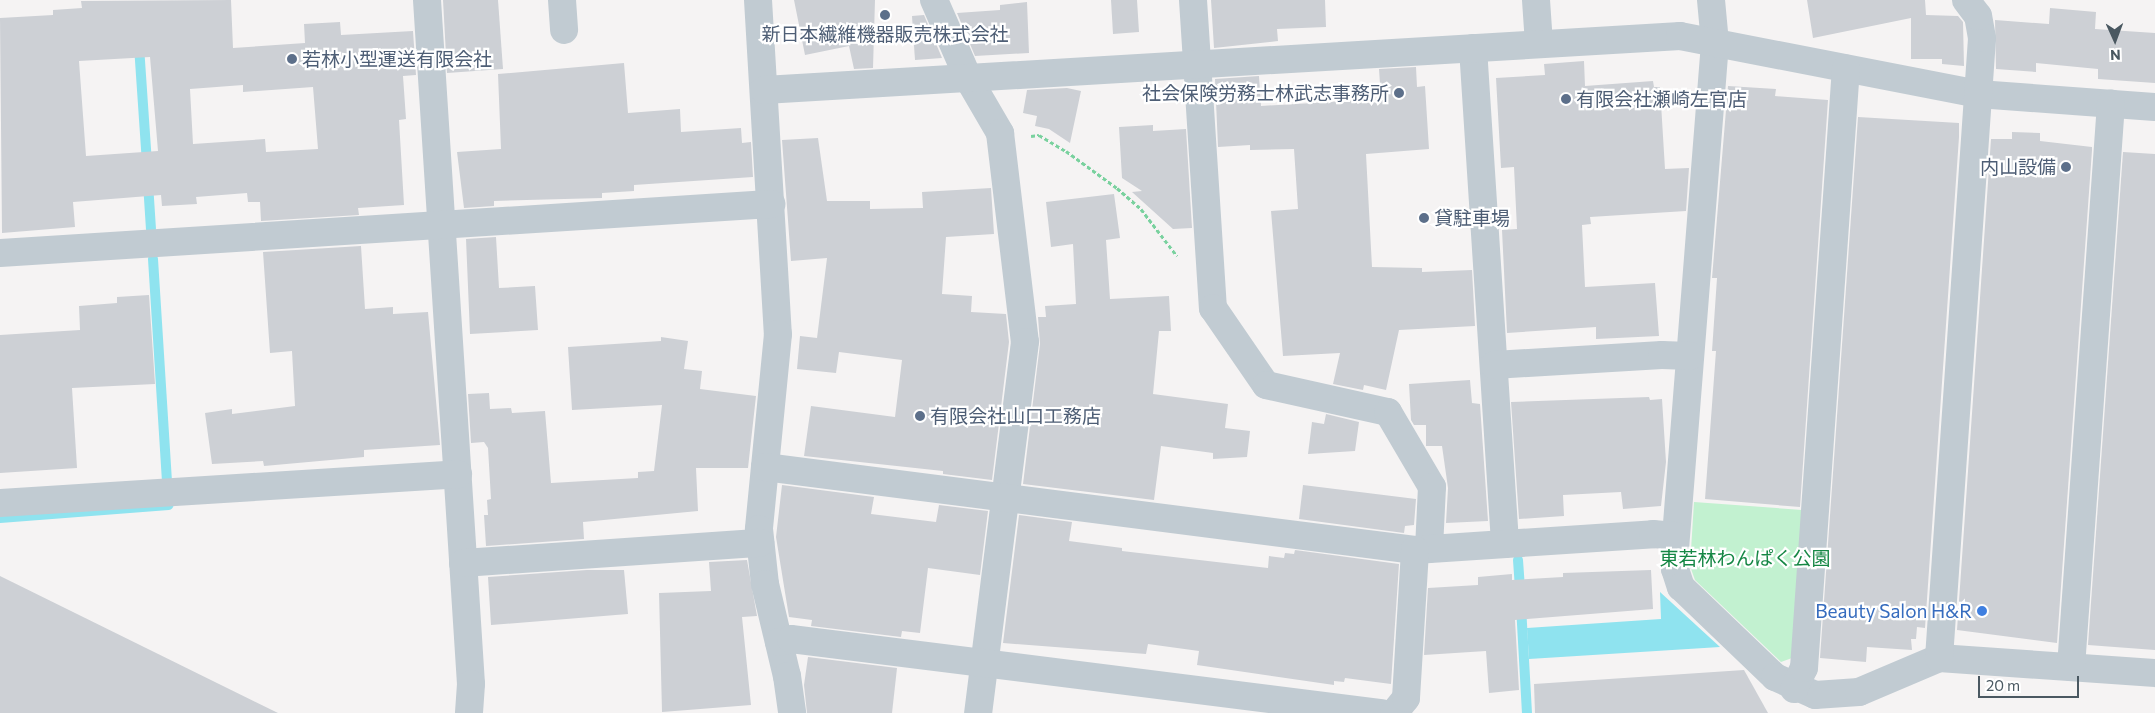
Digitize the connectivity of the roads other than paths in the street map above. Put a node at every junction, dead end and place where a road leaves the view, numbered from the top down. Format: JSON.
{"nodes":[{"id":1,"x":427,"y":0,"type":"edge"},
{"id":2,"x":562,"y":0,"type":"edge"},
{"id":3,"x":758,"y":0,"type":"edge"},
{"id":4,"x":934,"y":0,"type":"edge"},
{"id":5,"x":1193,"y":0,"type":"edge"},
{"id":6,"x":1536,"y":0,"type":"edge"},
{"id":7,"x":1711,"y":0,"type":"edge"},
{"id":8,"x":1966,"y":0,"type":"edge"},
{"id":9,"x":564,"y":30,"type":"dead end"},
{"id":10,"x":1715,"y":42,"type":"junction"},
{"id":11,"x":1538,"y":44,"type":"junction"},
{"id":12,"x":1473,"y":48,"type":"junction"},
{"id":13,"x":1197,"y":64,"type":"junction"},
{"id":14,"x":1846,"y":68,"type":"junction"},
{"id":15,"x":968,"y":78,"type":"junction"},
{"id":16,"x":764,"y":90,"type":"junction"},
{"id":17,"x":1978,"y":94,"type":"junction"},
{"id":18,"x":2110,"y":103,"type":"junction"},
{"id":19,"x":2155,"y":107,"type":"edge"},
{"id":20,"x":771,"y":204,"type":"junction"},
{"id":21,"x":442,"y":225,"type":"junction"},
{"id":22,"x":0,"y":254,"type":"edge"},
{"id":23,"x":1690,"y":356,"type":"junction"},
{"id":24,"x":1494,"y":366,"type":"junction"},
{"id":25,"x":765,"y":467,"type":"junction"},
{"id":26,"x":458,"y":474,"type":"junction"},
{"id":27,"x":1005,"y":498,"type":"junction"},
{"id":28,"x":0,"y":503,"type":"edge"},
{"id":29,"x":1676,"y":536,"type":"junction"},
{"id":30,"x":760,"y":543,"type":"junction"},
{"id":31,"x":1505,"y":544,"type":"junction"},
{"id":32,"x":1422,"y":549,"type":"junction"},
{"id":33,"x":463,"y":563,"type":"junction"},
{"id":34,"x":779,"y":642,"type":"junction"},
{"id":35,"x":1939,"y":658,"type":"junction"},
{"id":36,"x":984,"y":663,"type":"junction"},
{"id":37,"x":2071,"y":667,"type":"junction"},
{"id":38,"x":2155,"y":673,"type":"edge"},
{"id":39,"x":1794,"y":689,"type":"junction"},
{"id":40,"x":469,"y":713,"type":"edge"},
{"id":41,"x":792,"y":713,"type":"edge"},
{"id":42,"x":978,"y":713,"type":"edge"},
{"id":43,"x":1376,"y":713,"type":"edge"},
{"id":44,"x":1381,"y":713,"type":"edge"},
{"id":45,"x":1394,"y":713,"type":"edge"}],
"edges":[{"from":1,"to":21,"type":"street"},
{"from":2,"to":9,"type":"street"},
{"from":3,"to":16,"type":"street"},
{"from":4,"to":15,"type":"street"},
{"from":5,"to":13,"type":"street"},
{"from":6,"to":11,"type":"street"},
{"from":7,"to":10,"type":"street"},
{"from":8,"to":17,"type":"street"},
{"from":10,"to":11,"type":"street"},
{"from":10,"to":14,"type":"street"},
{"from":10,"to":23,"type":"street"},
{"from":11,"to":12,"type":"street"},
{"from":12,"to":13,"type":"street"},
{"from":12,"to":24,"type":"street"},
{"from":13,"to":15,"type":"street"},
{"from":13,"to":32,"type":"street"},
{"from":14,"to":17,"type":"street"},
{"from":14,"to":39,"type":"street"},
{"from":15,"to":16,"type":"street"},
{"from":15,"to":27,"type":"street"},
{"from":16,"to":20,"type":"street"},
{"from":17,"to":18,"type":"street"},
{"from":17,"to":35,"type":"street"},
{"from":18,"to":19,"type":"street"},
{"from":18,"to":37,"type":"street"},
{"from":20,"to":21,"type":"street"},
{"from":20,"to":25,"type":"street"},
{"from":21,"to":22,"type":"street"},
{"from":21,"to":26,"type":"street"},
{"from":23,"to":24,"type":"street"},
{"from":23,"to":29,"type":"street"},
{"from":24,"to":31,"type":"street"},
{"from":25,"to":27,"type":"street"},
{"from":25,"to":30,"type":"street"},
{"from":26,"to":28,"type":"street"},
{"from":26,"to":33,"type":"street"},
{"from":27,"to":32,"type":"street"},
{"from":27,"to":36,"type":"street"},
{"from":29,"to":31,"type":"street"},
{"from":29,"to":39,"type":"street"},
{"from":30,"to":33,"type":"street"},
{"from":30,"to":34,"type":"street"},
{"from":31,"to":32,"type":"street"},
{"from":32,"to":45,"type":"street"},
{"from":33,"to":40,"type":"street"},
{"from":34,"to":36,"type":"street"},
{"from":34,"to":41,"type":"street"},
{"from":35,"to":37,"type":"street"},
{"from":35,"to":39,"type":"street"},
{"from":36,"to":42,"type":"street"},
{"from":36,"to":43,"type":"street"},
{"from":37,"to":38,"type":"street"},
{"from":43,"to":44,"type":"street"}]}
